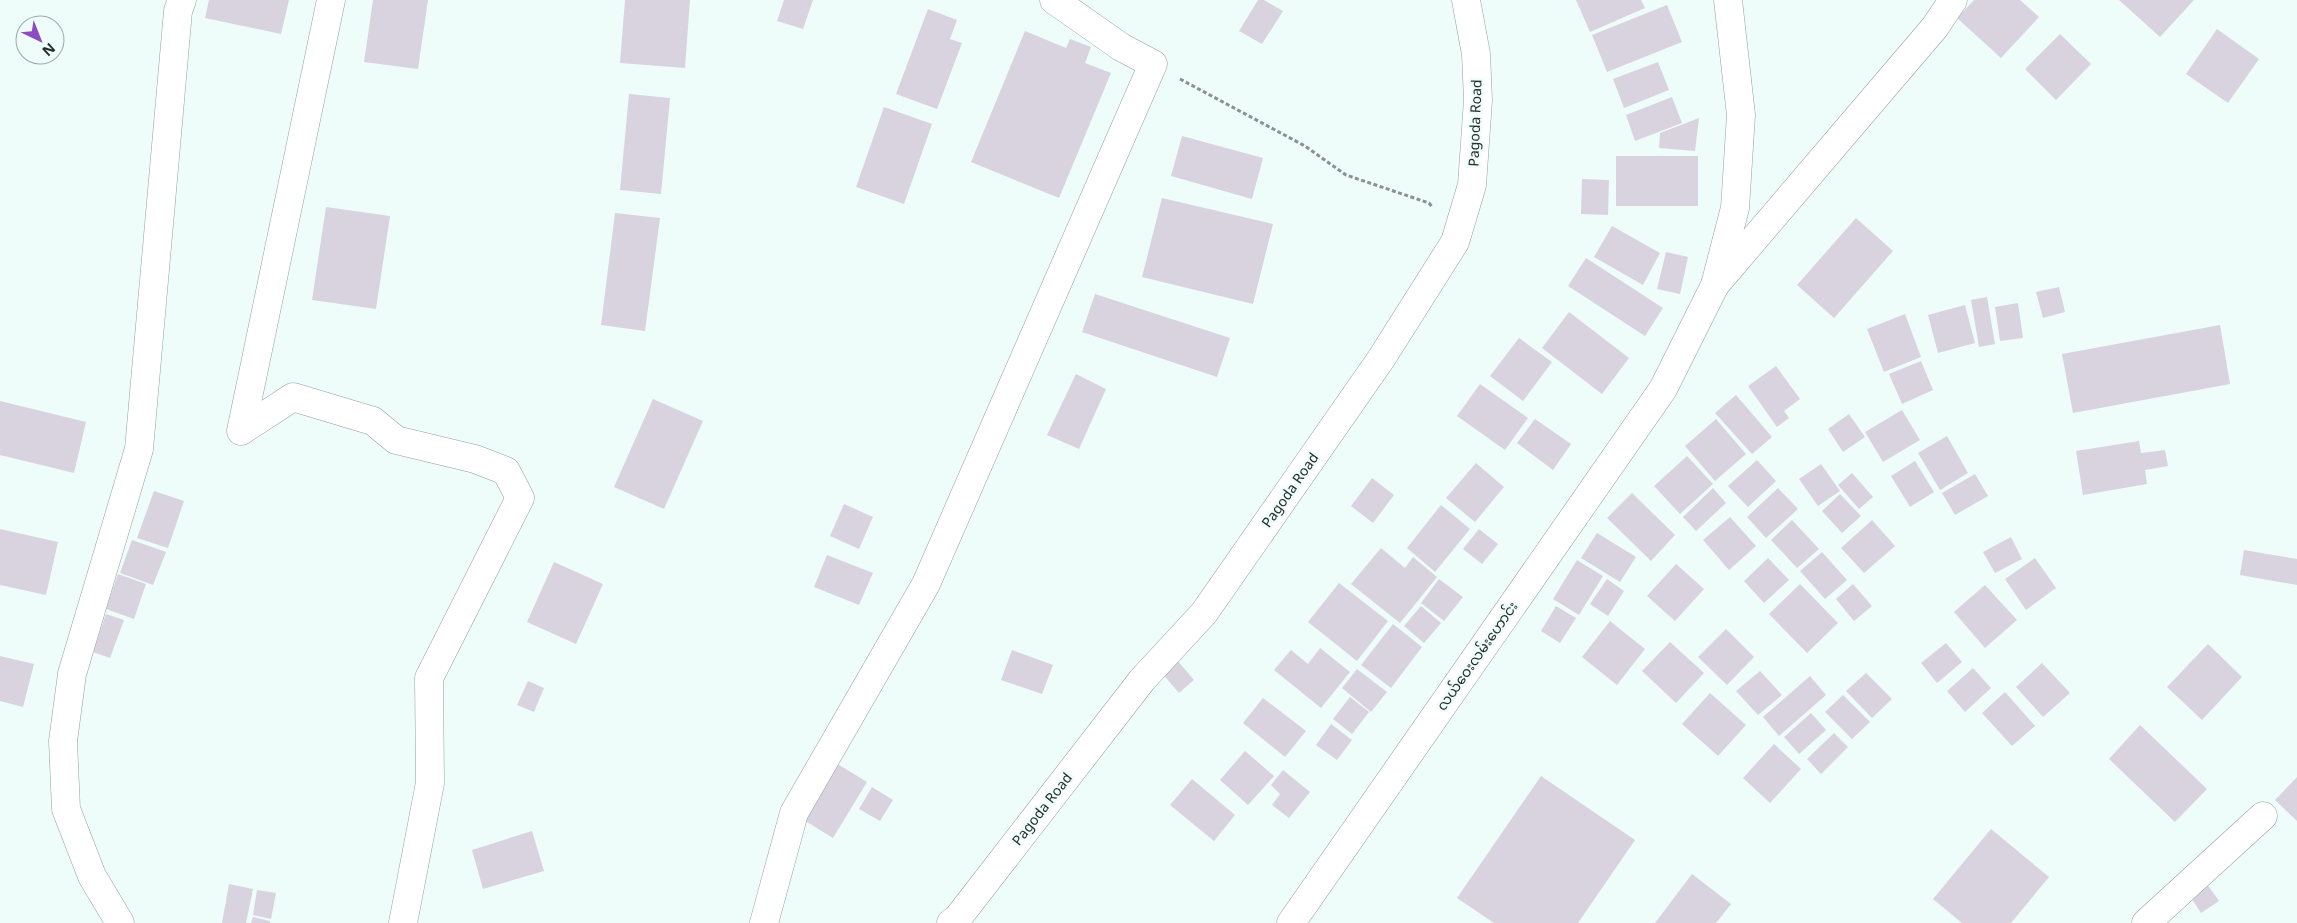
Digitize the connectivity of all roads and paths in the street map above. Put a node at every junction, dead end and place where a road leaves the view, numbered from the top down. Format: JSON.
{"nodes":[{"id":1,"x":182,"y":0,"type":"edge"},
{"id":2,"x":331,"y":0,"type":"edge"},
{"id":3,"x":1054,"y":0,"type":"edge"},
{"id":4,"x":1466,"y":0,"type":"edge"},
{"id":5,"x":1728,"y":0,"type":"edge"},
{"id":6,"x":1953,"y":0,"type":"edge"},
{"id":7,"x":1153,"y":64,"type":"junction"},
{"id":8,"x":1455,"y":242,"type":"junction"},
{"id":9,"x":1715,"y":285,"type":"junction"},
{"id":10,"x":2263,"y":816,"type":"dead end"},
{"id":11,"x":954,"y":921,"type":"edge"},
{"id":12,"x":120,"y":923,"type":"edge"},
{"id":13,"x":403,"y":923,"type":"edge"},
{"id":14,"x":764,"y":923,"type":"edge"},
{"id":15,"x":1291,"y":923,"type":"edge"},
{"id":16,"x":2146,"y":923,"type":"edge"}],
"edges":[{"from":1,"to":12,"type":"street"},
{"from":2,"to":13,"type":"street"},
{"from":3,"to":7,"type":"street"},
{"from":4,"to":8,"type":"street","name":"Pagoda Road"},
{"from":5,"to":9,"type":"street"},
{"from":6,"to":9,"type":"street"},
{"from":7,"to":8,"type":"path"},
{"from":7,"to":14,"type":"street"},
{"from":8,"to":11,"type":"street","name":"Pagoda Road"},
{"from":9,"to":15,"type":"street","name":"လယ်ဝေးလမ်းဟောင်း"},
{"from":10,"to":16,"type":"street"}]}
